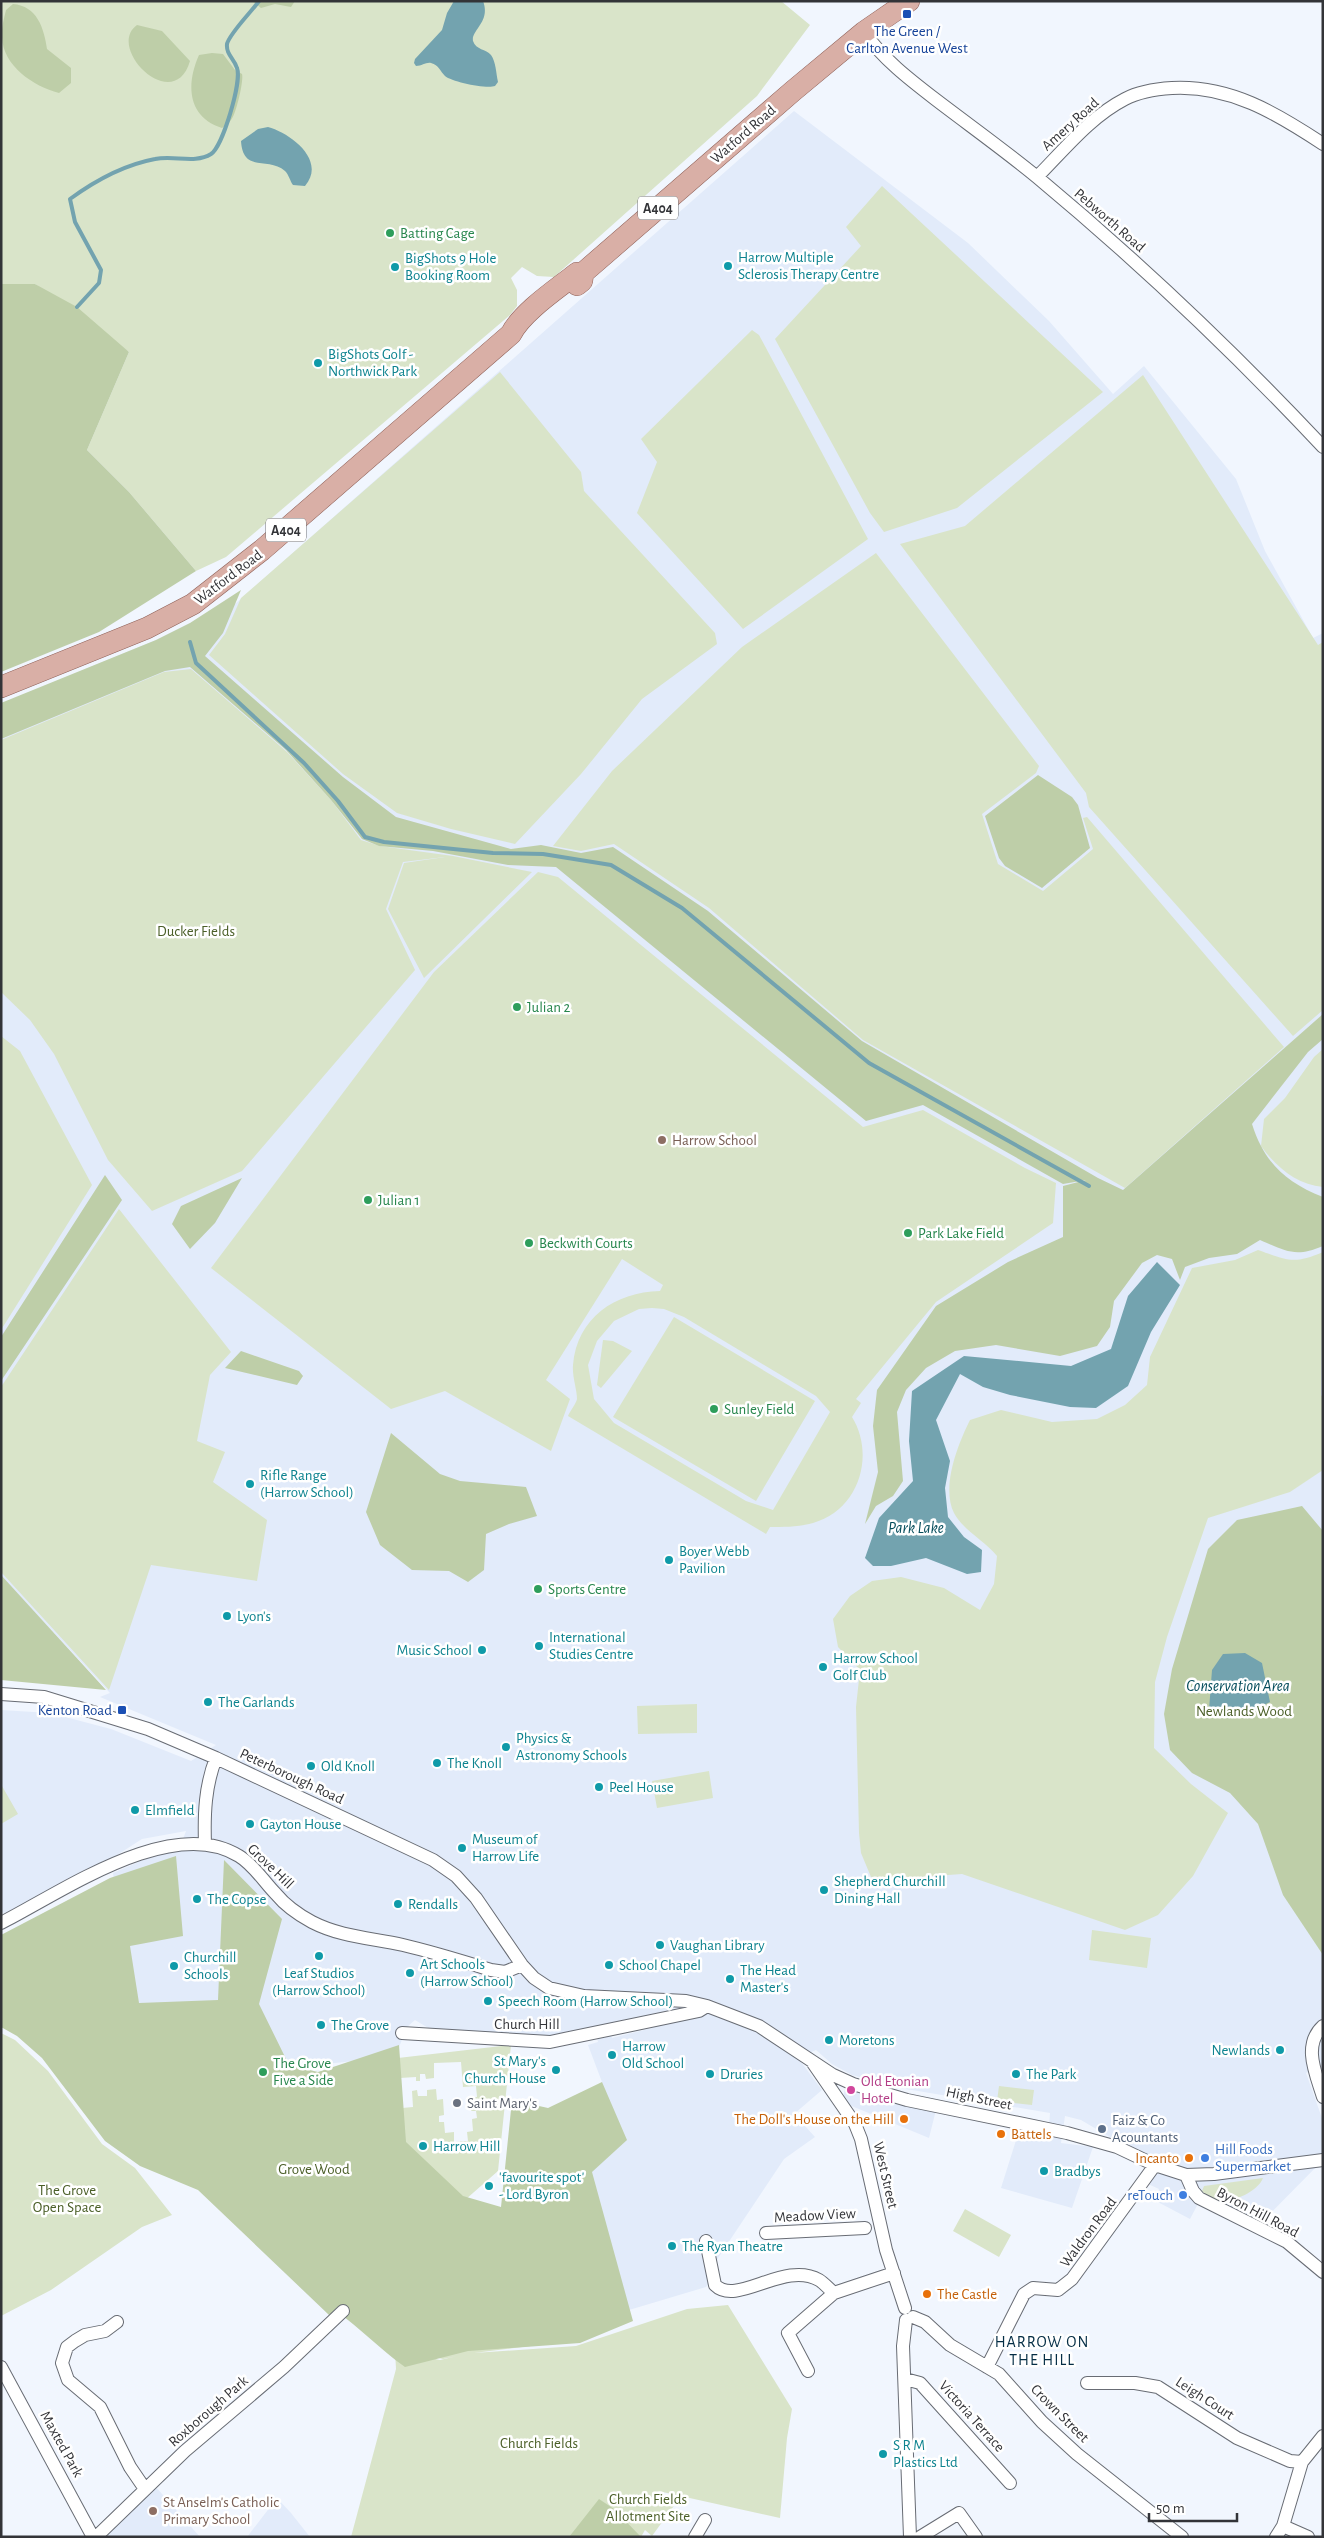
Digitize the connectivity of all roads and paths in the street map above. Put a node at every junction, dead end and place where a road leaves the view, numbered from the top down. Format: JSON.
{"nodes":[{"id":1,"x":909,"y":1,"type":"edge"},
{"id":2,"x":864,"y":32,"type":"junction"},
{"id":3,"x":1323,"y":144,"type":"edge"},
{"id":4,"x":1037,"y":177,"type":"junction"},
{"id":5,"x":1323,"y":448,"type":"edge"},
{"id":6,"x":1,"y":687,"type":"edge"},
{"id":7,"x":1,"y":1694,"type":"edge"},
{"id":8,"x":216,"y":1758,"type":"junction"},
{"id":9,"x":205,"y":1844,"type":"junction"},
{"id":10,"x":1,"y":1923,"type":"edge"},
{"id":11,"x":522,"y":1965,"type":"junction"},
{"id":12,"x":707,"y":2006,"type":"junction"},
{"id":13,"x":1323,"y":2026,"type":"edge"},
{"id":14,"x":402,"y":2034,"type":"dead end"},
{"id":15,"x":812,"y":2061,"type":"junction"},
{"id":16,"x":1323,"y":2097,"type":"edge"},
{"id":17,"x":1323,"y":2160,"type":"edge"},
{"id":18,"x":1155,"y":2165,"type":"junction"},
{"id":19,"x":1186,"y":2175,"type":"junction"},
{"id":20,"x":873,"y":2228,"type":"junction"},
{"id":21,"x":766,"y":2233,"type":"dead end"},
{"id":22,"x":706,"y":2242,"type":"dead end"},
{"id":23,"x":1323,"y":2272,"type":"edge"},
{"id":24,"x":894,"y":2273,"type":"junction"},
{"id":25,"x":834,"y":2293,"type":"junction"},
{"id":26,"x":343,"y":2311,"type":"dead end"},
{"id":27,"x":908,"y":2315,"type":"junction"},
{"id":28,"x":118,"y":2322,"type":"dead end"},
{"id":29,"x":1,"y":2367,"type":"edge"},
{"id":30,"x":987,"y":2367,"type":"junction"},
{"id":31,"x":808,"y":2371,"type":"dead end"},
{"id":32,"x":905,"y":2379,"type":"junction"},
{"id":33,"x":1087,"y":2383,"type":"dead end"},
{"id":34,"x":1323,"y":2436,"type":"edge"},
{"id":35,"x":1302,"y":2462,"type":"junction"},
{"id":36,"x":1010,"y":2483,"type":"dead end"},
{"id":37,"x":145,"y":2489,"type":"junction"},
{"id":38,"x":705,"y":2520,"type":"dead end"},
{"id":39,"x":1280,"y":2531,"type":"edge"},
{"id":40,"x":698,"y":2536,"type":"edge"},
{"id":41,"x":95,"y":2537,"type":"edge"},
{"id":42,"x":910,"y":2537,"type":"edge"},
{"id":43,"x":920,"y":2537,"type":"edge"},
{"id":44,"x":976,"y":2537,"type":"edge"},
{"id":45,"x":1182,"y":2537,"type":"edge"},
{"id":46,"x":1308,"y":2537,"type":"edge"}],
"edges":[{"from":1,"to":2,"type":"main road","name":"Watford Road","number":"A404"},
{"from":2,"to":4,"type":"street","name":"Pebworth Road"},
{"from":2,"to":6,"type":"main road","name":"Watford Road","number":"A404"},
{"from":3,"to":4,"type":"street","name":"Amery Road"},
{"from":4,"to":5,"type":"street","name":"Pebworth Road"},
{"from":7,"to":8,"type":"street","name":"Peterborough Road"},
{"from":8,"to":9,"type":"street"},
{"from":8,"to":11,"type":"street","name":"Peterborough Road"},
{"from":9,"to":10,"type":"street","name":"Grove Hill"},
{"from":9,"to":11,"type":"street","name":"Grove Hill"},
{"from":11,"to":12,"type":"street","name":"High Street"},
{"from":12,"to":14,"type":"street","name":"Church Hill"},
{"from":12,"to":15,"type":"street","name":"High Street"},
{"from":13,"to":16,"type":"street"},
{"from":15,"to":18,"type":"street","name":"High Street"},
{"from":15,"to":20,"type":"street","name":"West Street"},
{"from":17,"to":19,"type":"street","name":"High Street"},
{"from":18,"to":19,"type":"street","name":"High Street"},
{"from":18,"to":30,"type":"street","name":"Waldron Road"},
{"from":19,"to":23,"type":"street","name":"Byron Hill Road"},
{"from":20,"to":21,"type":"street","name":"Meadow View"},
{"from":20,"to":24,"type":"street","name":"West Street"},
{"from":22,"to":25,"type":"street"},
{"from":24,"to":25,"type":"street"},
{"from":24,"to":27,"type":"street","name":"West Street"},
{"from":25,"to":31,"type":"street"},
{"from":26,"to":37,"type":"street","name":"Roxborough Park"},
{"from":27,"to":30,"type":"street","name":"Crown Street"},
{"from":27,"to":32,"type":"street","name":"West Street"},
{"from":28,"to":37,"type":"street"},
{"from":29,"to":41,"type":"street","name":"Maxted Park"},
{"from":30,"to":45,"type":"street","name":"Crown Street"},
{"from":32,"to":36,"type":"street","name":"Victoria Terrace"},
{"from":32,"to":42,"type":"street","name":"West Street"},
{"from":33,"to":35,"type":"street","name":"Leigh Court"},
{"from":34,"to":35,"type":"street"},
{"from":35,"to":39,"type":"street"},
{"from":37,"to":41,"type":"street","name":"Roxborough Park"},
{"from":38,"to":40,"type":"street"},
{"from":39,"to":46,"type":"street"},
{"from":43,"to":44,"type":"street"}]}
